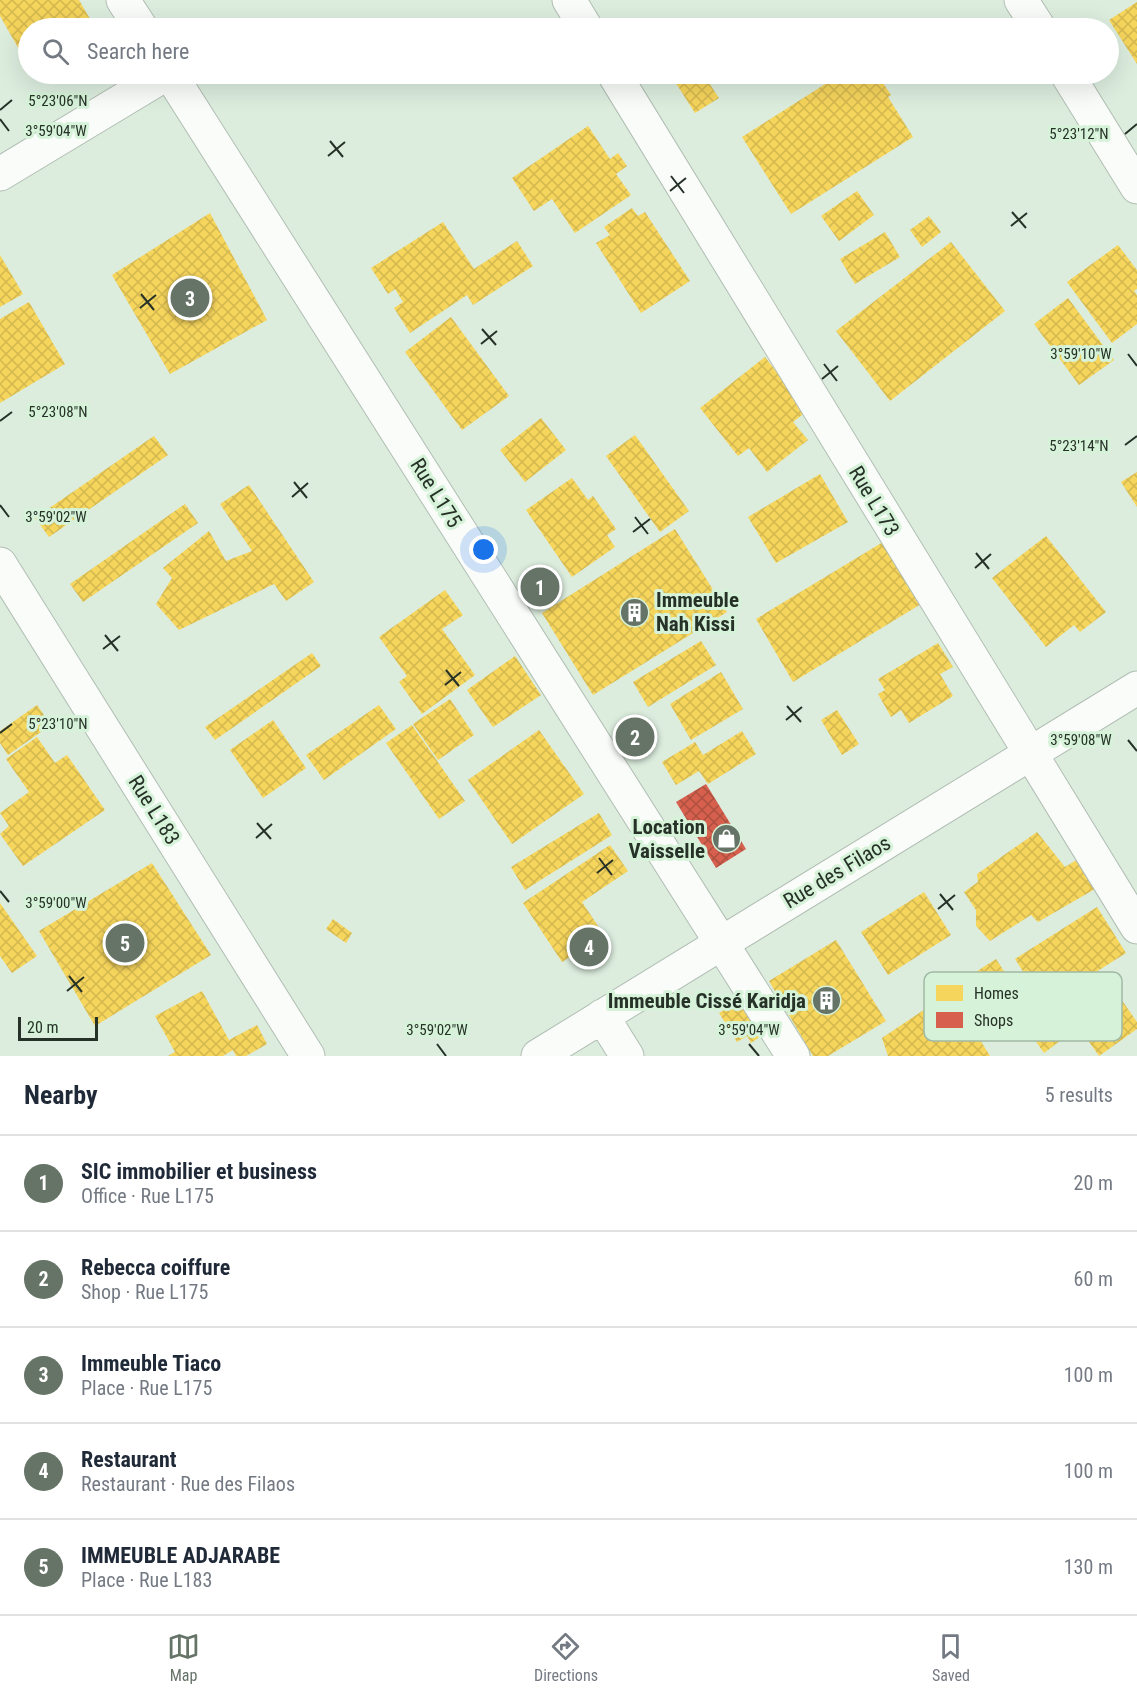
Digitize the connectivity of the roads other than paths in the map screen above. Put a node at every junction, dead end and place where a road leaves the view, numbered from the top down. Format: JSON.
{"nodes":[{"id":1,"x":123,"y":0,"type":"edge"},
{"id":2,"x":569,"y":0,"type":"edge"},
{"id":3,"x":1021,"y":0,"type":"edge"},
{"id":4,"x":135,"y":18,"type":"edge"},
{"id":5,"x":580,"y":18,"type":"edge"},
{"id":6,"x":1033,"y":18,"type":"edge"},
{"id":7,"x":151,"y":84,"type":"edge"},
{"id":8,"x":174,"y":84,"type":"edge"},
{"id":9,"x":620,"y":84,"type":"edge"},
{"id":10,"x":1073,"y":84,"type":"edge"},
{"id":11,"x":0,"y":174,"type":"edge"},
{"id":12,"x":1137,"y":187,"type":"edge"},
{"id":13,"x":0,"y":564,"type":"edge"},
{"id":14,"x":1137,"y":688,"type":"edge"},
{"id":15,"x":1030,"y":756,"type":"junction"},
{"id":16,"x":1137,"y":927,"type":"edge"},
{"id":17,"x":721,"y":942,"type":"junction"},
{"id":18,"x":602,"y":1016,"type":"junction"},
{"id":19,"x":308,"y":1056,"type":"edge"},
{"id":20,"x":538,"y":1056,"type":"edge"},
{"id":21,"x":627,"y":1056,"type":"edge"},
{"id":22,"x":794,"y":1056,"type":"edge"}],
"edges":[{"from":1,"to":4,"type":"street"},
{"from":2,"to":5,"type":"street"},
{"from":3,"to":6,"type":"street"},
{"from":7,"to":11,"type":"street"},
{"from":8,"to":17,"type":"street","name":"Rue L175"},
{"from":9,"to":15,"type":"street","name":"Rue L173"},
{"from":10,"to":12,"type":"street"},
{"from":13,"to":19,"type":"street","name":"Rue L183"},
{"from":14,"to":15,"type":"street","name":"Rue des Filaos"},
{"from":15,"to":16,"type":"street","name":"Rue L173"},
{"from":15,"to":17,"type":"street","name":"Rue des Filaos"},
{"from":17,"to":18,"type":"street","name":"Rue des Filaos"},
{"from":17,"to":22,"type":"street","name":"Rue L175"},
{"from":18,"to":20,"type":"street","name":"Rue des Filaos"},
{"from":18,"to":21,"type":"street"}]}
